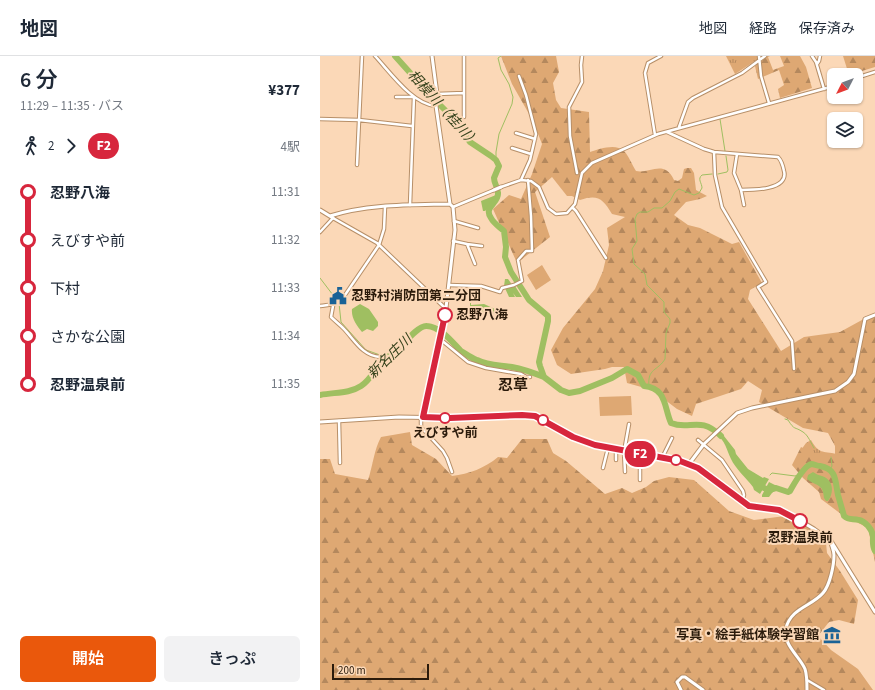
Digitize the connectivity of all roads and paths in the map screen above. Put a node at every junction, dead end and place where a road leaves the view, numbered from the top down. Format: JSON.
{"nodes":[{"id":1,"x":362,"y":56,"type":"edge"},
{"id":2,"x":375,"y":56,"type":"edge"},
{"id":3,"x":432,"y":56,"type":"edge"},
{"id":4,"x":464,"y":56,"type":"edge"},
{"id":5,"x":582,"y":56,"type":"edge"},
{"id":6,"x":661,"y":56,"type":"edge"},
{"id":7,"x":759,"y":56,"type":"edge"},
{"id":8,"x":765,"y":56,"type":"edge"},
{"id":9,"x":812,"y":56,"type":"edge"},
{"id":10,"x":820,"y":56,"type":"edge"},
{"id":11,"x":760,"y":60,"type":"junction"},
{"id":12,"x":816,"y":64,"type":"junction"},
{"id":13,"x":875,"y":72,"type":"edge"},
{"id":14,"x":519,"y":76,"type":"dead end"},
{"id":15,"x":863,"y":76,"type":"edge"},
{"id":16,"x":827,"y":87,"type":"edge"},
{"id":17,"x":824,"y":88,"type":"junction"},
{"id":18,"x":464,"y":93,"type":"junction"},
{"id":19,"x":437,"y":94,"type":"junction"},
{"id":20,"x":396,"y":97,"type":"dead end"},
{"id":21,"x":414,"y":97,"type":"junction"},
{"id":22,"x":769,"y":103,"type":"junction"},
{"id":23,"x":436,"y":106,"type":"junction"},
{"id":24,"x":464,"y":117,"type":"dead end"},
{"id":25,"x":320,"y":120,"type":"edge"},
{"id":26,"x":359,"y":120,"type":"junction"},
{"id":27,"x":412,"y":126,"type":"junction"},
{"id":28,"x":678,"y":128,"type":"junction"},
{"id":29,"x":666,"y":131,"type":"junction"},
{"id":30,"x":516,"y":133,"type":"dead end"},
{"id":31,"x":655,"y":135,"type":"junction"},
{"id":32,"x":535,"y":139,"type":"junction"},
{"id":33,"x":512,"y":148,"type":"dead end"},
{"id":34,"x":714,"y":152,"type":"junction"},
{"id":35,"x":531,"y":154,"type":"junction"},
{"id":36,"x":737,"y":154,"type":"junction"},
{"id":37,"x":357,"y":165,"type":"dead end"},
{"id":38,"x":577,"y":173,"type":"dead end"},
{"id":39,"x":521,"y":180,"type":"junction"},
{"id":40,"x":528,"y":180,"type":"junction"},
{"id":41,"x":501,"y":187,"type":"joint"},
{"id":42,"x":494,"y":190,"type":"joint"},
{"id":43,"x":741,"y":190,"type":"junction"},
{"id":44,"x":450,"y":204,"type":"junction"},
{"id":45,"x":744,"y":205,"type":"dead end"},
{"id":46,"x":410,"y":206,"type":"junction"},
{"id":47,"x":385,"y":207,"type":"junction"},
{"id":48,"x":453,"y":207,"type":"junction"},
{"id":49,"x":573,"y":208,"type":"junction"},
{"id":50,"x":320,"y":210,"type":"edge"},
{"id":51,"x":332,"y":217,"type":"junction"},
{"id":52,"x":454,"y":221,"type":"junction"},
{"id":53,"x":478,"y":228,"type":"dead end"},
{"id":54,"x":320,"y":232,"type":"edge"},
{"id":55,"x":454,"y":241,"type":"junction"},
{"id":56,"x":467,"y":244,"type":"junction"},
{"id":57,"x":379,"y":245,"type":"junction"},
{"id":58,"x":482,"y":246,"type":"dead end"},
{"id":59,"x":606,"y":258,"type":"dead end"},
{"id":60,"x":475,"y":264,"type":"dead end"},
{"id":61,"x":449,"y":285,"type":"junction"},
{"id":62,"x":320,"y":306,"type":"edge"},
{"id":63,"x":333,"y":306,"type":"junction"},
{"id":64,"x":446,"y":308,"type":"junction"},
{"id":65,"x":875,"y":315,"type":"edge"},
{"id":66,"x":440,"y":338,"type":"junction"},
{"id":67,"x":380,"y":357,"type":"dead end"},
{"id":68,"x":794,"y":369,"type":"dead end"},
{"id":69,"x":530,"y":377,"type":"dead end"},
{"id":70,"x":422,"y":417,"type":"junction"},
{"id":71,"x":339,"y":421,"type":"junction"},
{"id":72,"x":320,"y":422,"type":"edge"},
{"id":73,"x":629,"y":424,"type":"dead end"},
{"id":74,"x":672,"y":438,"type":"dead end"},
{"id":75,"x":698,"y":440,"type":"dead end"},
{"id":76,"x":704,"y":444,"type":"junction"},
{"id":77,"x":608,"y":448,"type":"junction"},
{"id":78,"x":616,"y":450,"type":"junction"},
{"id":79,"x":624,"y":452,"type":"junction"},
{"id":80,"x":640,"y":454,"type":"junction"},
{"id":81,"x":662,"y":458,"type":"junction"},
{"id":82,"x":616,"y":460,"type":"dead end"},
{"id":83,"x":340,"y":463,"type":"dead end"},
{"id":84,"x":689,"y":464,"type":"junction"},
{"id":85,"x":603,"y":468,"type":"dead end"},
{"id":86,"x":452,"y":472,"type":"dead end"},
{"id":87,"x":625,"y":472,"type":"dead end"},
{"id":88,"x":640,"y":480,"type":"dead end"},
{"id":89,"x":742,"y":501,"type":"junction"},
{"id":90,"x":831,"y":541,"type":"junction"},
{"id":91,"x":875,"y":612,"type":"edge"},
{"id":92,"x":806,"y":680,"type":"junction"},
{"id":93,"x":682,"y":690,"type":"edge"},
{"id":94,"x":703,"y":690,"type":"edge"},
{"id":95,"x":807,"y":690,"type":"edge"},
{"id":96,"x":824,"y":690,"type":"edge"}],
"edges":[{"from":1,"to":26,"type":"street"},
{"from":2,"to":21,"type":"street"},
{"from":3,"to":19,"type":"street"},
{"from":4,"to":18,"type":"street"},
{"from":5,"to":38,"type":"street"},
{"from":6,"to":31,"type":"street"},
{"from":7,"to":11,"type":"street"},
{"from":8,"to":11,"type":"street"},
{"from":9,"to":12,"type":"street"},
{"from":10,"to":12,"type":"street"},
{"from":11,"to":22,"type":"street"},
{"from":11,"to":28,"type":"street"},
{"from":12,"to":17,"type":"street"},
{"from":13,"to":15,"type":"street"},
{"from":14,"to":32,"type":"street"},
{"from":16,"to":17,"type":"street"},
{"from":17,"to":22,"type":"street"},
{"from":18,"to":19,"type":"street"},
{"from":18,"to":24,"type":"street"},
{"from":19,"to":23,"type":"street"},
{"from":20,"to":21,"type":"street"},
{"from":21,"to":23,"type":"street"},
{"from":21,"to":27,"type":"street"},
{"from":22,"to":28,"type":"street"},
{"from":23,"to":44,"type":"street"},
{"from":25,"to":26,"type":"street"},
{"from":26,"to":27,"type":"street"},
{"from":26,"to":37,"type":"street"},
{"from":27,"to":46,"type":"street"},
{"from":28,"to":29,"type":"street"},
{"from":29,"to":31,"type":"street"},
{"from":29,"to":34,"type":"street"},
{"from":30,"to":32,"type":"street"},
{"from":31,"to":49,"type":"street"},
{"from":32,"to":35,"type":"street"},
{"from":33,"to":35,"type":"street"},
{"from":34,"to":36,"type":"street"},
{"from":34,"to":68,"type":"street"},
{"from":35,"to":39,"type":"street"},
{"from":36,"to":43,"type":"street"},
{"from":36,"to":43,"type":"street"},
{"from":39,"to":40,"type":"street"},
{"from":39,"to":41,"type":"street"},
{"from":40,"to":49,"type":"street"},
{"from":40,"to":61,"type":"street"},
{"from":41,"to":42,"type":"street"},
{"from":42,"to":48,"type":"street"},
{"from":43,"to":45,"type":"street"},
{"from":44,"to":46,"type":"street"},
{"from":44,"to":48,"type":"street"},
{"from":46,"to":47,"type":"street"},
{"from":47,"to":51,"type":"street"},
{"from":47,"to":57,"type":"street"},
{"from":48,"to":52,"type":"street"},
{"from":49,"to":59,"type":"street"},
{"from":50,"to":51,"type":"street"},
{"from":51,"to":54,"type":"street"},
{"from":51,"to":57,"type":"street"},
{"from":52,"to":53,"type":"street"},
{"from":52,"to":55,"type":"street"},
{"from":55,"to":56,"type":"street"},
{"from":55,"to":61,"type":"street"},
{"from":56,"to":58,"type":"street"},
{"from":56,"to":60,"type":"street"},
{"from":57,"to":63,"type":"street"},
{"from":57,"to":64,"type":"street"},
{"from":61,"to":64,"type":"street"},
{"from":62,"to":63,"type":"street"},
{"from":63,"to":67,"type":"street"},
{"from":64,"to":66,"type":"street"},
{"from":65,"to":76,"type":"street"},
{"from":66,"to":69,"type":"street"},
{"from":66,"to":70,"type":"street"},
{"from":70,"to":71,"type":"street"},
{"from":70,"to":77,"type":"street"},
{"from":70,"to":86,"type":"street"},
{"from":71,"to":72,"type":"street"},
{"from":71,"to":83,"type":"street"},
{"from":73,"to":79,"type":"street"},
{"from":74,"to":81,"type":"street"},
{"from":75,"to":76,"type":"street"},
{"from":76,"to":84,"type":"street"},
{"from":76,"to":89,"type":"street"},
{"from":77,"to":78,"type":"street"},
{"from":77,"to":85,"type":"street"},
{"from":78,"to":79,"type":"street"},
{"from":78,"to":82,"type":"street"},
{"from":79,"to":80,"type":"street"},
{"from":79,"to":87,"type":"street"},
{"from":80,"to":81,"type":"street"},
{"from":80,"to":88,"type":"street"},
{"from":81,"to":84,"type":"street"},
{"from":84,"to":89,"type":"street"},
{"from":89,"to":90,"type":"street"},
{"from":90,"to":91,"type":"street"},
{"from":90,"to":92,"type":"street"},
{"from":92,"to":95,"type":"street"},
{"from":92,"to":96,"type":"street"},
{"from":93,"to":94,"type":"street"}]}
